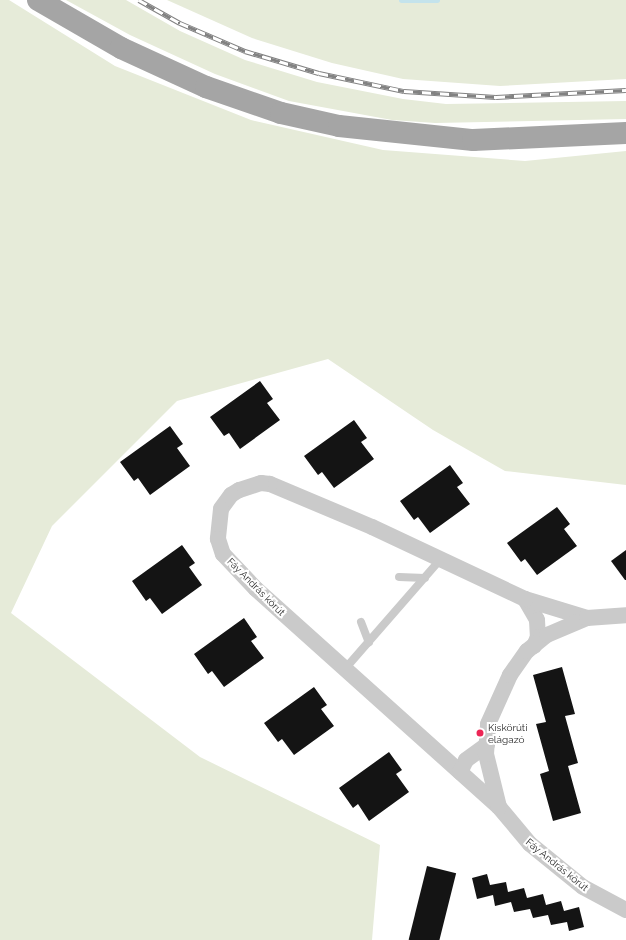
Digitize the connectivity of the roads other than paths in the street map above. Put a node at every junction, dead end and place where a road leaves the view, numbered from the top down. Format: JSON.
{"nodes":[{"id":1,"x":38,"y":0,"type":"edge"},
{"id":2,"x":626,"y":133,"type":"edge"},
{"id":3,"x":440,"y":560,"type":"junction"},
{"id":4,"x":400,"y":577,"type":"dead end"},
{"id":5,"x":425,"y":578,"type":"junction"},
{"id":6,"x":525,"y":600,"type":"junction"},
{"id":7,"x":626,"y":615,"type":"edge"},
{"id":8,"x":587,"y":618,"type":"junction"},
{"id":9,"x":361,"y":622,"type":"dead end"},
{"id":10,"x":369,"y":643,"type":"junction"},
{"id":11,"x":534,"y":646,"type":"junction"},
{"id":12,"x":344,"y":670,"type":"junction"},
{"id":13,"x":487,"y":745,"type":"junction"},
{"id":14,"x":460,"y":772,"type":"junction"},
{"id":15,"x":499,"y":807,"type":"junction"},
{"id":16,"x":626,"y":910,"type":"edge"}],
"edges":[{"from":1,"to":2,"type":"main road"},
{"from":3,"to":5,"type":"lane"},
{"from":3,"to":6,"type":"street","name":"Fáy András körút"},
{"from":3,"to":12,"type":"street","name":"Fáy András körút"},
{"from":4,"to":5,"type":"lane"},
{"from":5,"to":10,"type":"lane"},
{"from":6,"to":8,"type":"street","name":"Fáy András körút"},
{"from":6,"to":11,"type":"street"},
{"from":7,"to":8,"type":"street","name":"Fáy András körút"},
{"from":8,"to":11,"type":"street","name":"Fáy András körút"},
{"from":9,"to":10,"type":"lane"},
{"from":10,"to":12,"type":"lane"},
{"from":11,"to":13,"type":"street","name":"Fáy András körút"},
{"from":12,"to":14,"type":"street","name":"Fáy András körút"},
{"from":13,"to":14,"type":"street"},
{"from":13,"to":15,"type":"street","name":"Fáy András körút"},
{"from":14,"to":15,"type":"street","name":"Fáy András körút"},
{"from":15,"to":16,"type":"street","name":"Fáy András körút"}]}
